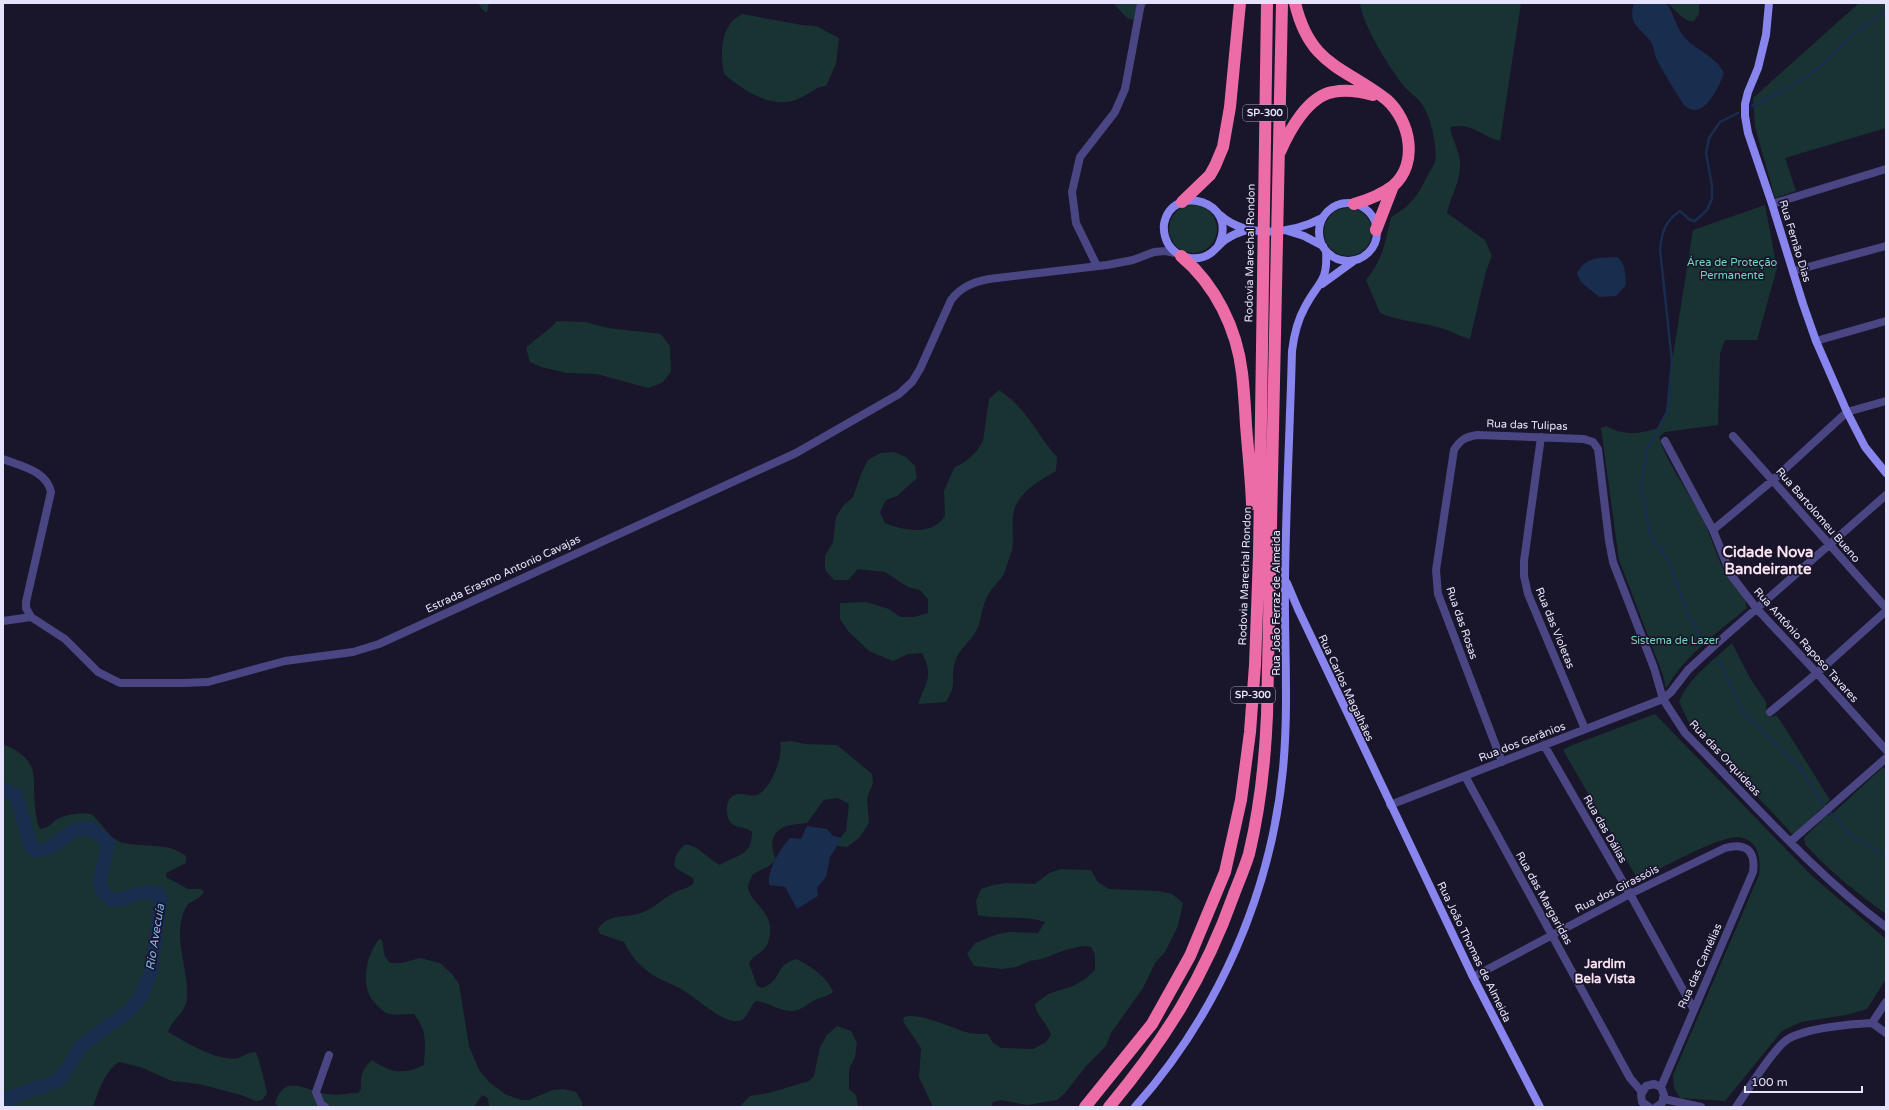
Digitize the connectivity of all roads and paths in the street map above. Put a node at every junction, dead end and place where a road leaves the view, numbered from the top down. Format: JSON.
{"nodes":[{"id":1,"x":1141,"y":3,"type":"edge"},
{"id":2,"x":1240,"y":3,"type":"edge"},
{"id":3,"x":1267,"y":3,"type":"edge"},
{"id":4,"x":1282,"y":3,"type":"edge"},
{"id":5,"x":1295,"y":3,"type":"edge"},
{"id":6,"x":1769,"y":3,"type":"edge"},
{"id":7,"x":1383,"y":97,"type":"junction"},
{"id":8,"x":1278,"y":159,"type":"junction"},
{"id":9,"x":1886,"y":169,"type":"edge"},
{"id":10,"x":1394,"y":185,"type":"junction"},
{"id":11,"x":1182,"y":202,"type":"junction"},
{"id":12,"x":1354,"y":204,"type":"junction"},
{"id":13,"x":1772,"y":204,"type":"junction"},
{"id":14,"x":1219,"y":215,"type":"junction"},
{"id":15,"x":1322,"y":218,"type":"junction"},
{"id":16,"x":1283,"y":227,"type":"junction"},
{"id":17,"x":1247,"y":230,"type":"junction"},
{"id":18,"x":1376,"y":230,"type":"junction"},
{"id":19,"x":1165,"y":238,"type":"junction"},
{"id":20,"x":1218,"y":246,"type":"junction"},
{"id":21,"x":1886,"y":246,"type":"edge"},
{"id":22,"x":1324,"y":249,"type":"junction"},
{"id":23,"x":1154,"y":252,"type":"junction"},
{"id":24,"x":1178,"y":254,"type":"junction"},
{"id":25,"x":1356,"y":259,"type":"junction"},
{"id":26,"x":1097,"y":266,"type":"junction"},
{"id":27,"x":1793,"y":271,"type":"junction"},
{"id":28,"x":1320,"y":286,"type":"junction"},
{"id":29,"x":1886,"y":321,"type":"edge"},
{"id":30,"x":1816,"y":341,"type":"junction"},
{"id":31,"x":1886,"y":400,"type":"edge"},
{"id":32,"x":1847,"y":412,"type":"junction"},
{"id":33,"x":1733,"y":436,"type":"dead end"},
{"id":34,"x":1540,"y":437,"type":"junction"},
{"id":35,"x":1460,"y":441,"type":"joint"},
{"id":36,"x":1665,"y":441,"type":"dead end"},
{"id":37,"x":1593,"y":442,"type":"joint"},
{"id":38,"x":3,"y":460,"type":"edge"},
{"id":39,"x":1886,"y":473,"type":"edge"},
{"id":40,"x":1773,"y":480,"type":"junction"},
{"id":41,"x":1886,"y":495,"type":"edge"},
{"id":42,"x":1713,"y":530,"type":"junction"},
{"id":43,"x":1829,"y":545,"type":"junction"},
{"id":44,"x":1259,"y":555,"type":"junction"},
{"id":45,"x":1285,"y":578,"type":"junction"},
{"id":46,"x":1757,"y":609,"type":"junction"},
{"id":47,"x":1886,"y":609,"type":"edge"},
{"id":48,"x":35,"y":619,"type":"junction"},
{"id":49,"x":3,"y":621,"type":"edge"},
{"id":50,"x":1817,"y":672,"type":"junction"},
{"id":51,"x":1663,"y":699,"type":"junction"},
{"id":52,"x":1770,"y":712,"type":"dead end"},
{"id":53,"x":1585,"y":730,"type":"junction"},
{"id":54,"x":1544,"y":745,"type":"junction"},
{"id":55,"x":1886,"y":750,"type":"edge"},
{"id":56,"x":1886,"y":758,"type":"edge"},
{"id":57,"x":1502,"y":762,"type":"junction"},
{"id":58,"x":1465,"y":776,"type":"junction"},
{"id":59,"x":1390,"y":805,"type":"junction"},
{"id":60,"x":1790,"y":842,"type":"junction"},
{"id":61,"x":1751,"y":853,"type":"joint"},
{"id":62,"x":1630,"y":894,"type":"junction"},
{"id":63,"x":1886,"y":927,"type":"edge"},
{"id":64,"x":1552,"y":935,"type":"junction"},
{"id":65,"x":1473,"y":977,"type":"junction"},
{"id":66,"x":1886,"y":1002,"type":"edge"},
{"id":67,"x":1693,"y":1008,"type":"junction"},
{"id":68,"x":1872,"y":1023,"type":"junction"},
{"id":69,"x":1886,"y":1033,"type":"edge"},
{"id":70,"x":329,"y":1055,"type":"dead end"},
{"id":71,"x":1660,"y":1087,"type":"junction"},
{"id":72,"x":1641,"y":1092,"type":"junction"},
{"id":73,"x":1664,"y":1099,"type":"junction"},
{"id":74,"x":1646,"y":1106,"type":"edge"},
{"id":75,"x":325,"y":1107,"type":"edge"},
{"id":76,"x":1085,"y":1107,"type":"edge"},
{"id":77,"x":1109,"y":1107,"type":"edge"},
{"id":78,"x":1136,"y":1107,"type":"edge"},
{"id":79,"x":1540,"y":1107,"type":"edge"},
{"id":80,"x":1656,"y":1107,"type":"edge"},
{"id":81,"x":1701,"y":1107,"type":"edge"},
{"id":82,"x":1736,"y":1107,"type":"edge"}],
"edges":[{"from":1,"to":26,"type":"street"},
{"from":2,"to":11,"type":"highway"},
{"from":3,"to":44,"type":"highway","name":"Rodovia Marechal Rondon","number":"SP-300"},
{"from":4,"to":8,"type":"highway","number":"SP-300"},
{"from":5,"to":7,"type":"highway"},
{"from":6,"to":13,"type":"main road","name":"Rua Fernão Dias"},
{"from":7,"to":8,"type":"highway"},
{"from":7,"to":10,"type":"highway"},
{"from":8,"to":16,"type":"highway","number":"SP-300"},
{"from":9,"to":13,"type":"street"},
{"from":10,"to":12,"type":"highway"},
{"from":10,"to":18,"type":"highway"},
{"from":11,"to":14,"type":"main road"},
{"from":11,"to":19,"type":"main road"},
{"from":12,"to":15,"type":"main road"},
{"from":12,"to":18,"type":"main road"},
{"from":13,"to":27,"type":"main road","name":"Rua Fernão Dias"},
{"from":14,"to":17,"type":"main road"},
{"from":14,"to":20,"type":"main road"},
{"from":15,"to":16,"type":"main road"},
{"from":15,"to":22,"type":"main road"},
{"from":16,"to":17,"type":"main road"},
{"from":16,"to":22,"type":"main road"},
{"from":16,"to":77,"type":"highway","number":"SP-300"},
{"from":17,"to":20,"type":"main road"},
{"from":18,"to":25,"type":"main road"},
{"from":19,"to":23,"type":"street"},
{"from":19,"to":24,"type":"main road"},
{"from":20,"to":24,"type":"main road"},
{"from":21,"to":27,"type":"street"},
{"from":22,"to":25,"type":"main road"},
{"from":22,"to":28,"type":"main road","name":"Rua João Ferraz de Almeida"},
{"from":23,"to":24,"type":"street"},
{"from":23,"to":26,"type":"street","name":"Estrada Erasmo Antonio Cavajas"},
{"from":24,"to":44,"type":"highway"},
{"from":25,"to":28,"type":"main road","name":"Rua João Ferraz de Almeida"},
{"from":26,"to":48,"type":"street","name":"Estrada Erasmo Antonio Cavajas"},
{"from":27,"to":30,"type":"main road","name":"Rua Fernão Dias"},
{"from":28,"to":45,"type":"main road","name":"Rua João Ferraz de Almeida"},
{"from":29,"to":30,"type":"street"},
{"from":30,"to":32,"type":"main road","name":"Rua Fernão Dias"},
{"from":31,"to":32,"type":"street"},
{"from":32,"to":39,"type":"main road","name":"Rua Fernão Dias"},
{"from":32,"to":40,"type":"street"},
{"from":33,"to":40,"type":"street","name":"Rua Bartolomeu Bueno"},
{"from":34,"to":35,"type":"street","name":"Rua das Tulipas"},
{"from":34,"to":37,"type":"street","name":"Rua das Tulipas"},
{"from":34,"to":53,"type":"street","name":"Rua das Violetas"},
{"from":35,"to":57,"type":"street","name":"Rua das Rosas"},
{"from":36,"to":42,"type":"street","name":"Rua Antônio Raposo Tavares"},
{"from":37,"to":51,"type":"street","name":"Rua das Orquideas"},
{"from":38,"to":48,"type":"street"},
{"from":40,"to":42,"type":"street"},
{"from":40,"to":43,"type":"street","name":"Rua Bartolomeu Bueno"},
{"from":41,"to":43,"type":"street"},
{"from":42,"to":46,"type":"street","name":"Rua Antônio Raposo Tavares"},
{"from":43,"to":46,"type":"street"},
{"from":43,"to":47,"type":"street","name":"Rua Bartolomeu Bueno"},
{"from":44,"to":76,"type":"highway","name":"Rodovia Marechal Rondon","number":"SP-300"},
{"from":45,"to":59,"type":"main road","name":"Rua Carlos Magalhães"},
{"from":45,"to":78,"type":"main road","name":"Rua João Ferraz de Almeida"},
{"from":46,"to":50,"type":"street","name":"Rua Antônio Raposo Tavares"},
{"from":46,"to":51,"type":"street"},
{"from":47,"to":50,"type":"street"},
{"from":48,"to":49,"type":"street"},
{"from":50,"to":52,"type":"street"},
{"from":50,"to":55,"type":"street","name":"Rua Antônio Raposo Tavares"},
{"from":51,"to":53,"type":"street","name":"Rua dos Gerânios"},
{"from":51,"to":60,"type":"street","name":"Rua das Orquideas"},
{"from":53,"to":54,"type":"street","name":"Rua dos Gerânios"},
{"from":54,"to":57,"type":"street","name":"Rua dos Gerânios"},
{"from":54,"to":62,"type":"street","name":"Rua das Dálias"},
{"from":56,"to":60,"type":"street"},
{"from":57,"to":58,"type":"street","name":"Rua dos Gerânios"},
{"from":58,"to":59,"type":"street","name":"Rua dos Gerânios"},
{"from":58,"to":64,"type":"street","name":"Rua das Margaridas"},
{"from":59,"to":65,"type":"main road","name":"Rua João Thomas de Almeida"},
{"from":60,"to":63,"type":"street","name":"Rua das Orquideas"},
{"from":61,"to":62,"type":"street","name":"Rua dos Girassóis"},
{"from":61,"to":67,"type":"street","name":"Rua das Camélias"},
{"from":62,"to":64,"type":"street","name":"Rua dos Girassóis"},
{"from":62,"to":67,"type":"street","name":"Rua das Dálias"},
{"from":64,"to":65,"type":"street","name":"Rua dos Girassóis"},
{"from":64,"to":72,"type":"street","name":"Rua das Margaridas"},
{"from":65,"to":79,"type":"main road","name":"Rua João Thomas de Almeida"},
{"from":66,"to":68,"type":"street"},
{"from":67,"to":71,"type":"street","name":"Rua das Camélias"},
{"from":68,"to":69,"type":"street"},
{"from":68,"to":82,"type":"street"},
{"from":70,"to":75,"type":"street"},
{"from":71,"to":72,"type":"street"},
{"from":71,"to":73,"type":"street"},
{"from":72,"to":74,"type":"street"},
{"from":73,"to":80,"type":"street"},
{"from":73,"to":81,"type":"street"}]}
